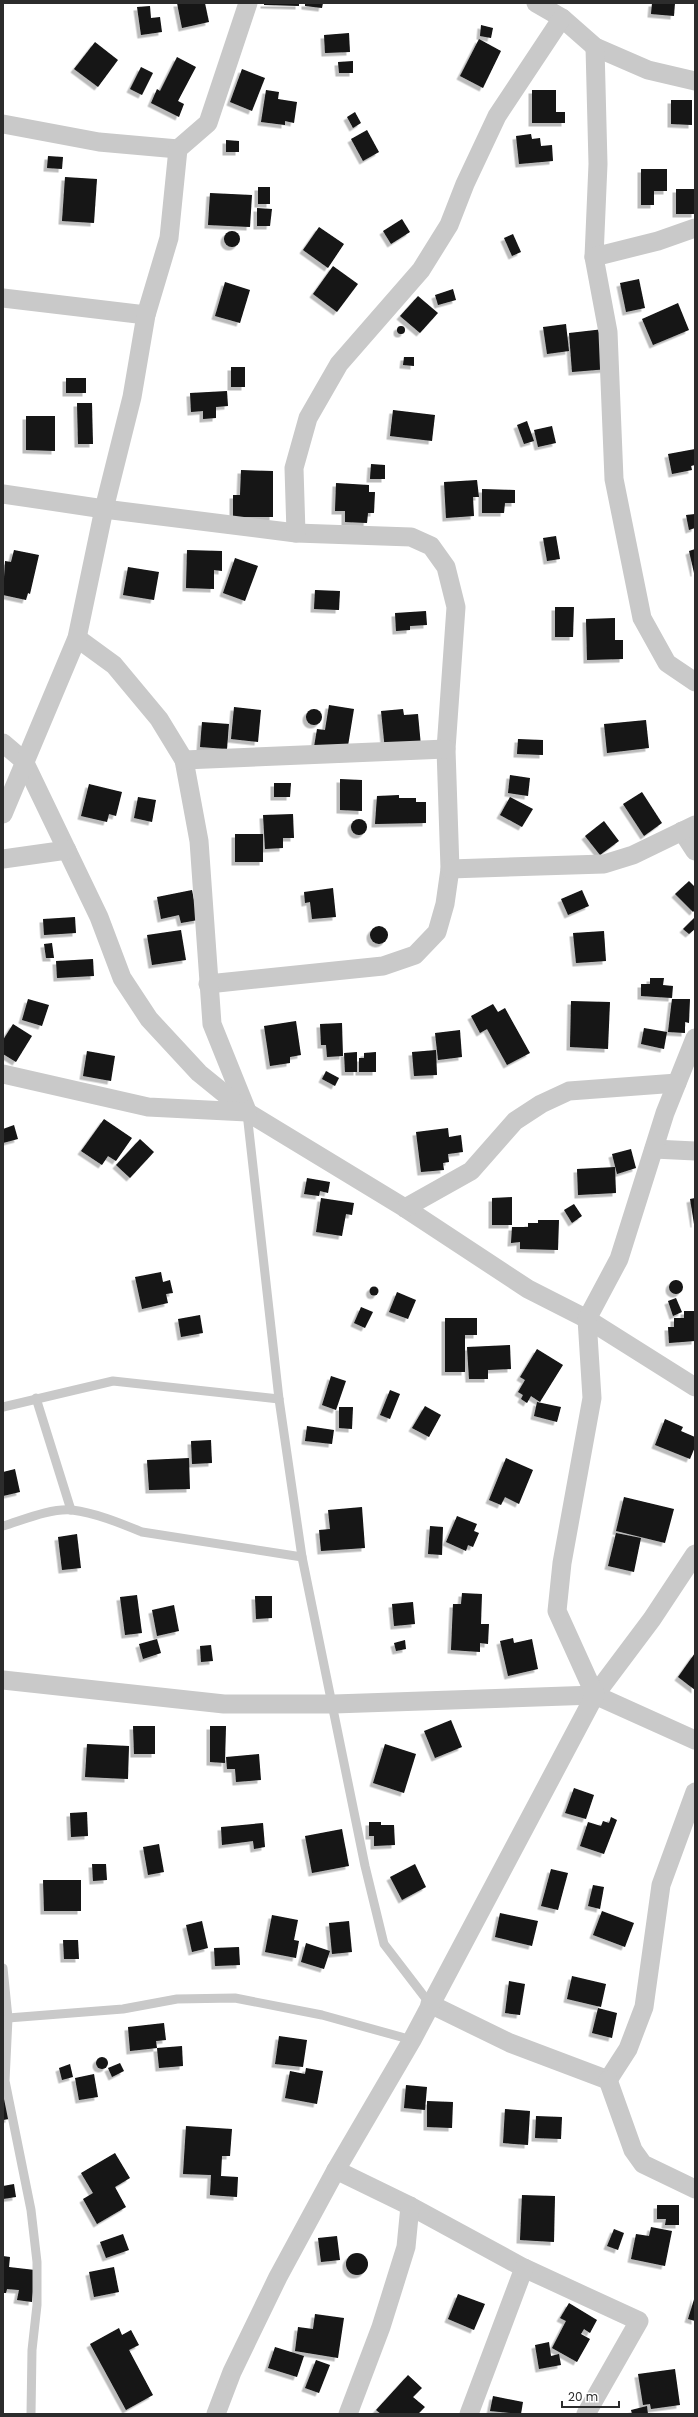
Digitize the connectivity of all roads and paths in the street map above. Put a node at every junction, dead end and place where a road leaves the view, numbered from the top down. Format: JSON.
{"nodes":[{"id":1,"x":248,"y":3,"type":"edge"},
{"id":2,"x":536,"y":3,"type":"edge"},
{"id":3,"x":562,"y":18,"type":"junction"},
{"id":4,"x":595,"y":47,"type":"junction"},
{"id":5,"x":695,"y":81,"type":"edge"},
{"id":6,"x":3,"y":124,"type":"edge"},
{"id":7,"x":178,"y":149,"type":"junction"},
{"id":8,"x":695,"y":228,"type":"edge"},
{"id":9,"x":594,"y":257,"type":"junction"},
{"id":10,"x":3,"y":298,"type":"edge"},
{"id":11,"x":146,"y":315,"type":"junction"},
{"id":12,"x":3,"y":494,"type":"edge"},
{"id":13,"x":104,"y":509,"type":"junction"},
{"id":14,"x":296,"y":532,"type":"junction"},
{"id":15,"x":78,"y":638,"type":"junction"},
{"id":16,"x":695,"y":682,"type":"edge"},
{"id":17,"x":3,"y":743,"type":"edge"},
{"id":18,"x":446,"y":749,"type":"junction"},
{"id":19,"x":184,"y":760,"type":"junction"},
{"id":20,"x":24,"y":761,"type":"junction"},
{"id":21,"x":3,"y":814,"type":"edge"},
{"id":22,"x":688,"y":828,"type":"edge"},
{"id":23,"x":68,"y":850,"type":"junction"},
{"id":24,"x":695,"y":851,"type":"edge"},
{"id":25,"x":3,"y":859,"type":"edge"},
{"id":26,"x":450,"y":869,"type":"junction"},
{"id":27,"x":208,"y":984,"type":"junction"},
{"id":28,"x":695,"y":1038,"type":"edge"},
{"id":29,"x":3,"y":1074,"type":"edge"},
{"id":30,"x":677,"y":1083,"type":"junction"},
{"id":31,"x":247,"y":1112,"type":"junction"},
{"id":32,"x":654,"y":1149,"type":"junction"},
{"id":33,"x":695,"y":1151,"type":"edge"},
{"id":34,"x":406,"y":1208,"type":"junction"},
{"id":35,"x":587,"y":1319,"type":"junction"},
{"id":36,"x":694,"y":1383,"type":"edge"},
{"id":37,"x":36,"y":1398,"type":"junction"},
{"id":38,"x":279,"y":1399,"type":"junction"},
{"id":39,"x":3,"y":1407,"type":"edge"},
{"id":40,"x":71,"y":1510,"type":"junction"},
{"id":41,"x":3,"y":1526,"type":"edge"},
{"id":42,"x":695,"y":1554,"type":"edge"},
{"id":43,"x":302,"y":1557,"type":"junction"},
{"id":44,"x":3,"y":1680,"type":"edge"},
{"id":45,"x":595,"y":1695,"type":"junction"},
{"id":46,"x":334,"y":1704,"type":"junction"},
{"id":47,"x":695,"y":1740,"type":"edge"},
{"id":48,"x":695,"y":1792,"type":"edge"},
{"id":49,"x":3,"y":1968,"type":"edge"},
{"id":50,"x":430,"y":2004,"type":"junction"},
{"id":51,"x":8,"y":2018,"type":"junction"},
{"id":52,"x":412,"y":2040,"type":"junction"},
{"id":53,"x":608,"y":2080,"type":"junction"},
{"id":54,"x":336,"y":2170,"type":"junction"},
{"id":55,"x":695,"y":2189,"type":"edge"},
{"id":56,"x":410,"y":2206,"type":"junction"},
{"id":57,"x":524,"y":2268,"type":"junction"},
{"id":58,"x":587,"y":2413,"type":"edge"},
{"id":59,"x":31,"y":2414,"type":"edge"},
{"id":60,"x":216,"y":2414,"type":"edge"},
{"id":61,"x":348,"y":2414,"type":"edge"},
{"id":62,"x":469,"y":2414,"type":"edge"}],
"edges":[{"from":1,"to":7,"type":"street"},
{"from":2,"to":3,"type":"street"},
{"from":3,"to":4,"type":"street"},
{"from":3,"to":14,"type":"street"},
{"from":4,"to":5,"type":"street"},
{"from":4,"to":9,"type":"street"},
{"from":6,"to":7,"type":"street"},
{"from":7,"to":11,"type":"street"},
{"from":8,"to":9,"type":"street"},
{"from":9,"to":16,"type":"street"},
{"from":10,"to":11,"type":"street"},
{"from":11,"to":13,"type":"street"},
{"from":12,"to":13,"type":"street"},
{"from":13,"to":14,"type":"street"},
{"from":13,"to":15,"type":"street"},
{"from":14,"to":18,"type":"street"},
{"from":15,"to":19,"type":"street"},
{"from":15,"to":20,"type":"street"},
{"from":17,"to":20,"type":"street"},
{"from":18,"to":19,"type":"street"},
{"from":18,"to":26,"type":"street"},
{"from":19,"to":27,"type":"street"},
{"from":20,"to":21,"type":"street"},
{"from":20,"to":23,"type":"street"},
{"from":22,"to":24,"type":"street"},
{"from":22,"to":26,"type":"street"},
{"from":23,"to":25,"type":"street"},
{"from":23,"to":31,"type":"street"},
{"from":26,"to":27,"type":"street"},
{"from":27,"to":31,"type":"street"},
{"from":28,"to":30,"type":"street"},
{"from":29,"to":31,"type":"street"},
{"from":30,"to":32,"type":"street"},
{"from":30,"to":34,"type":"street"},
{"from":31,"to":34,"type":"street"},
{"from":31,"to":38,"type":"lane"},
{"from":32,"to":33,"type":"street"},
{"from":32,"to":35,"type":"street"},
{"from":34,"to":35,"type":"street"},
{"from":35,"to":36,"type":"street"},
{"from":35,"to":45,"type":"street"},
{"from":37,"to":38,"type":"lane"},
{"from":37,"to":39,"type":"lane"},
{"from":37,"to":40,"type":"lane"},
{"from":38,"to":43,"type":"lane"},
{"from":40,"to":41,"type":"lane"},
{"from":40,"to":43,"type":"lane"},
{"from":42,"to":45,"type":"street"},
{"from":43,"to":46,"type":"lane"},
{"from":44,"to":46,"type":"street"},
{"from":45,"to":46,"type":"street"},
{"from":45,"to":47,"type":"street"},
{"from":45,"to":50,"type":"street"},
{"from":46,"to":50,"type":"lane"},
{"from":48,"to":53,"type":"street"},
{"from":49,"to":51,"type":"lane"},
{"from":50,"to":52,"type":"street"},
{"from":50,"to":53,"type":"street"},
{"from":51,"to":52,"type":"lane"},
{"from":51,"to":59,"type":"lane"},
{"from":52,"to":54,"type":"street"},
{"from":53,"to":55,"type":"street"},
{"from":54,"to":56,"type":"street"},
{"from":54,"to":60,"type":"street"},
{"from":56,"to":57,"type":"street"},
{"from":56,"to":61,"type":"street"},
{"from":57,"to":58,"type":"street"},
{"from":57,"to":62,"type":"street"}]}
